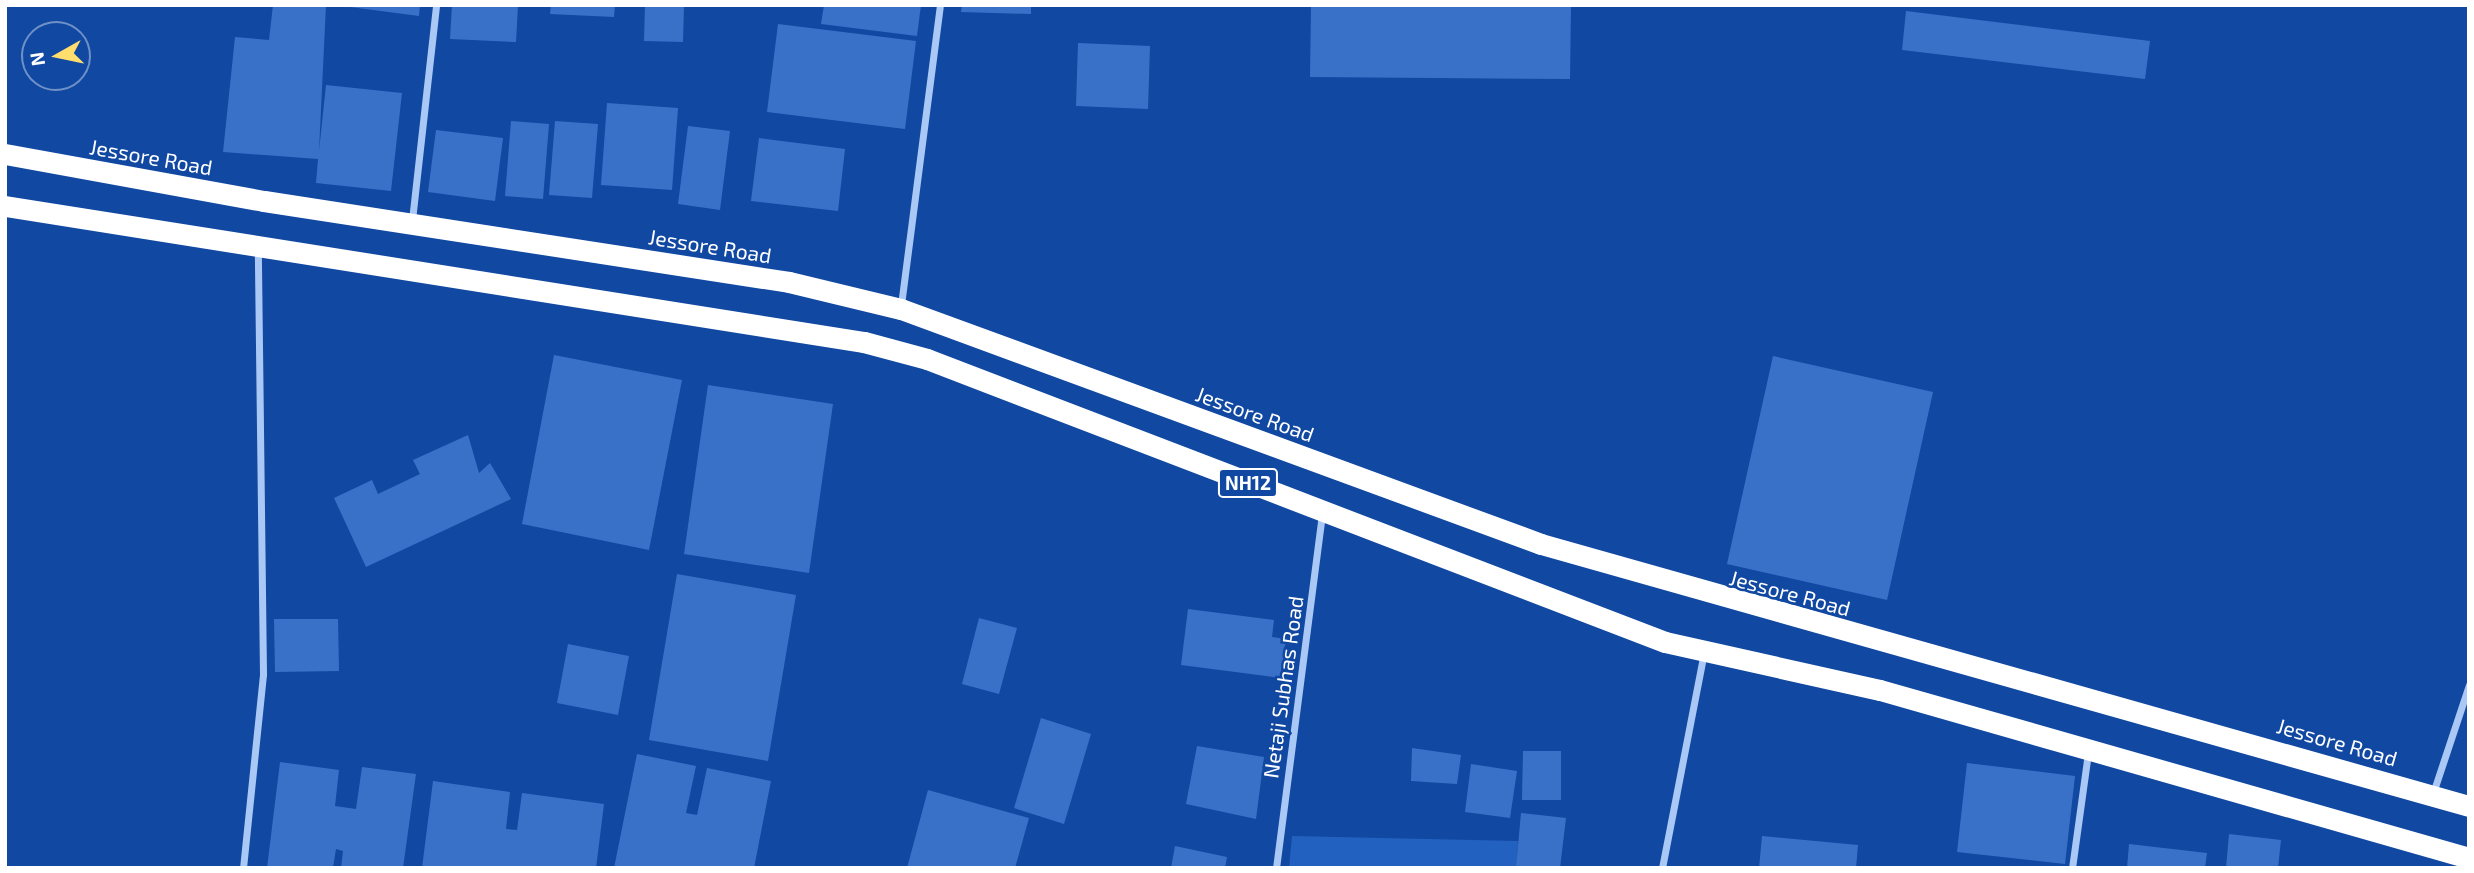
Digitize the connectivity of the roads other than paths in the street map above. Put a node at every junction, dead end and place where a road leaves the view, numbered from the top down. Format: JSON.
{"nodes":[{"id":1,"x":436,"y":5,"type":"edge"},
{"id":2,"x":940,"y":5,"type":"edge"},
{"id":3,"x":5,"y":153,"type":"edge"},
{"id":4,"x":5,"y":206,"type":"edge"},
{"id":5,"x":411,"y":224,"type":"junction"},
{"id":6,"x":258,"y":251,"type":"junction"},
{"id":7,"x":901,"y":309,"type":"junction"},
{"id":8,"x":1322,"y":510,"type":"junction"},
{"id":9,"x":1704,"y":651,"type":"junction"},
{"id":10,"x":2469,"y":685,"type":"edge"},
{"id":11,"x":2089,"y":748,"type":"junction"},
{"id":12,"x":2432,"y":794,"type":"junction"},
{"id":13,"x":2469,"y":806,"type":"edge"},
{"id":14,"x":2469,"y":858,"type":"edge"},
{"id":15,"x":243,"y":868,"type":"edge"},
{"id":16,"x":1276,"y":868,"type":"edge"},
{"id":17,"x":1661,"y":868,"type":"edge"},
{"id":18,"x":2072,"y":868,"type":"edge"}],
"edges":[{"from":1,"to":5,"type":"street"},
{"from":2,"to":7,"type":"street"},
{"from":3,"to":5,"type":"highway","name":"Jessore Road","number":"NH12"},
{"from":4,"to":6,"type":"highway","number":"NH12"},
{"from":5,"to":7,"type":"highway","name":"Jessore Road","number":"NH12"},
{"from":6,"to":8,"type":"highway","number":"NH12"},
{"from":6,"to":15,"type":"street"},
{"from":7,"to":12,"type":"highway","name":"Jessore Road","number":"NH12"},
{"from":8,"to":9,"type":"highway","number":"NH12"},
{"from":8,"to":16,"type":"street","name":"Netaji Subhas Road"},
{"from":9,"to":11,"type":"highway","number":"NH12"},
{"from":9,"to":17,"type":"street"},
{"from":10,"to":12,"type":"street"},
{"from":11,"to":14,"type":"highway","number":"NH12"},
{"from":11,"to":18,"type":"street"},
{"from":12,"to":13,"type":"highway","name":"Jessore Road","number":"NH12"}]}
